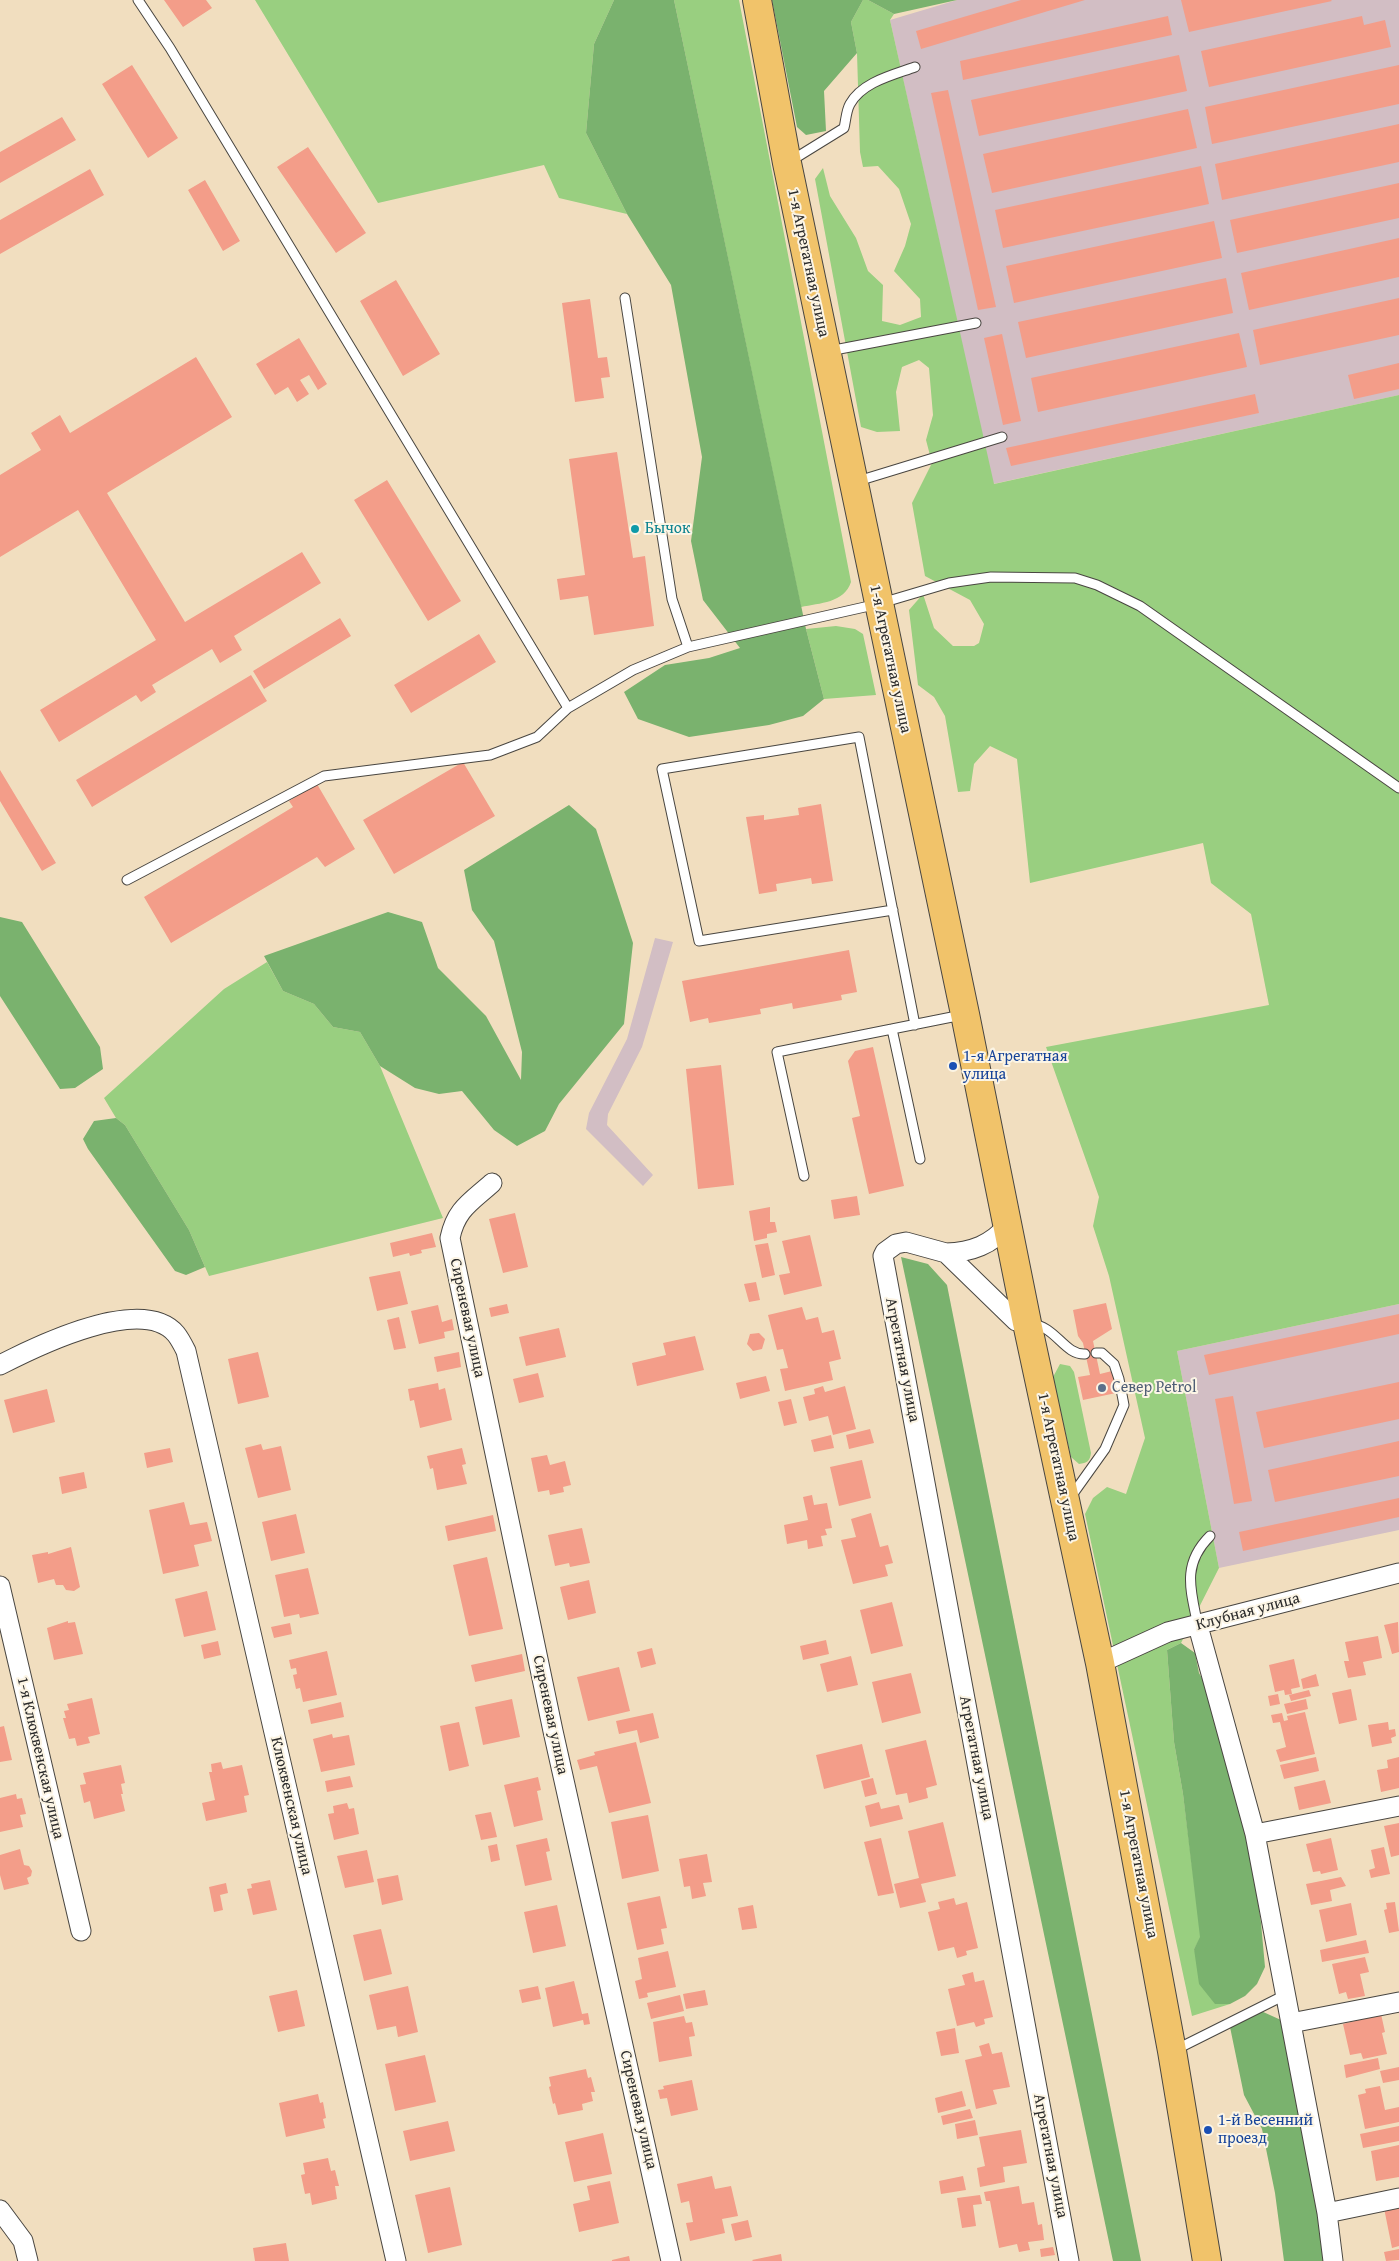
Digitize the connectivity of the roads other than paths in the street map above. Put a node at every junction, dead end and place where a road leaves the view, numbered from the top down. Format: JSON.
{"nodes":[{"id":1,"x":138,"y":0,"type":"edge"},
{"id":2,"x":757,"y":0,"type":"edge"},
{"id":3,"x":915,"y":67,"type":"dead end"},
{"id":4,"x":787,"y":163,"type":"junction"},
{"id":5,"x":625,"y":298,"type":"dead end"},
{"id":6,"x":976,"y":322,"type":"dead end"},
{"id":7,"x":826,"y":352,"type":"junction"},
{"id":8,"x":1002,"y":436,"type":"dead end"},
{"id":9,"x":855,"y":482,"type":"junction"},
{"id":10,"x":878,"y":604,"type":"junction"},
{"id":11,"x":688,"y":647,"type":"junction"},
{"id":12,"x":568,"y":708,"type":"junction"},
{"id":13,"x":1399,"y":788,"type":"edge"},
{"id":14,"x":127,"y":880,"type":"dead end"},
{"id":15,"x":893,"y":910,"type":"junction"},
{"id":16,"x":965,"y":1014,"type":"junction"},
{"id":17,"x":915,"y":1025,"type":"junction"},
{"id":18,"x":892,"y":1029,"type":"junction"},
{"id":19,"x":920,"y":1159,"type":"dead end"},
{"id":20,"x":804,"y":1176,"type":"dead end"},
{"id":21,"x":492,"y":1183,"type":"dead end"},
{"id":22,"x":1008,"y":1225,"type":"junction"},
{"id":23,"x":946,"y":1253,"type":"junction"},
{"id":24,"x":1027,"y":1323,"type":"junction"},
{"id":25,"x":1085,"y":1354,"type":"dead end"},
{"id":26,"x":1096,"y":1354,"type":"dead end"},
{"id":27,"x":0,"y":1365,"type":"edge"},
{"id":28,"x":1066,"y":1505,"type":"junction"},
{"id":29,"x":1210,"y":1536,"type":"dead end"},
{"id":30,"x":1399,"y":1572,"type":"edge"},
{"id":31,"x":0,"y":1586,"type":"edge"},
{"id":32,"x":1198,"y":1626,"type":"junction"},
{"id":33,"x":1100,"y":1663,"type":"junction"},
{"id":34,"x":1399,"y":1806,"type":"edge"},
{"id":35,"x":1255,"y":1834,"type":"junction"},
{"id":36,"x":81,"y":1931,"type":"dead end"},
{"id":37,"x":1285,"y":1995,"type":"junction"},
{"id":38,"x":1399,"y":2002,"type":"edge"},
{"id":39,"x":1290,"y":2023,"type":"junction"},
{"id":40,"x":1172,"y":2051,"type":"junction"},
{"id":41,"x":1399,"y":2198,"type":"edge"},
{"id":42,"x":0,"y":2210,"type":"edge"},
{"id":43,"x":1327,"y":2213,"type":"junction"},
{"id":44,"x":28,"y":2261,"type":"edge"},
{"id":45,"x":396,"y":2261,"type":"edge"},
{"id":46,"x":671,"y":2261,"type":"edge"},
{"id":47,"x":1069,"y":2261,"type":"edge"},
{"id":48,"x":1207,"y":2261,"type":"edge"},
{"id":49,"x":1333,"y":2261,"type":"edge"}],
"edges":[{"from":1,"to":12,"type":"lane"},
{"from":2,"to":4,"type":"main road","name":"1-я Агрегатная улица"},
{"from":3,"to":4,"type":"lane"},
{"from":4,"to":7,"type":"main road","name":"1-я Агрегатная улица"},
{"from":5,"to":11,"type":"lane"},
{"from":6,"to":7,"type":"lane"},
{"from":7,"to":9,"type":"main road","name":"1-я Агрегатная улица"},
{"from":8,"to":9,"type":"lane"},
{"from":9,"to":10,"type":"main road","name":"1-я Агрегатная улица"},
{"from":10,"to":11,"type":"lane"},
{"from":10,"to":13,"type":"lane"},
{"from":10,"to":16,"type":"main road","name":"1-я Агрегатная улица"},
{"from":11,"to":12,"type":"lane"},
{"from":12,"to":14,"type":"lane"},
{"from":15,"to":15,"type":"lane"},
{"from":15,"to":17,"type":"lane"},
{"from":16,"to":17,"type":"lane"},
{"from":16,"to":22,"type":"main road","name":"1-я Агрегатная улица"},
{"from":17,"to":18,"type":"lane"},
{"from":18,"to":19,"type":"lane"},
{"from":18,"to":20,"type":"lane"},
{"from":21,"to":46,"type":"street","name":"Сиреневая улица"},
{"from":22,"to":23,"type":"street"},
{"from":22,"to":24,"type":"main road","name":"1-я Агрегатная улица"},
{"from":23,"to":24,"type":"street"},
{"from":23,"to":47,"type":"street","name":"Агрегатная улица"},
{"from":24,"to":25,"type":"lane"},
{"from":24,"to":28,"type":"main road","name":"1-я Агрегатная улица"},
{"from":26,"to":28,"type":"lane"},
{"from":27,"to":45,"type":"street","name":"Клюквенская улица"},
{"from":28,"to":33,"type":"main road","name":"1-я Агрегатная улица"},
{"from":29,"to":32,"type":"lane"},
{"from":30,"to":32,"type":"street","name":"Клубная улица"},
{"from":31,"to":36,"type":"street","name":"1-я Клюквенская улица"},
{"from":32,"to":33,"type":"street","name":"Клубная улица"},
{"from":32,"to":35,"type":"street"},
{"from":33,"to":40,"type":"main road","name":"1-я Агрегатная улица"},
{"from":34,"to":35,"type":"street"},
{"from":35,"to":37,"type":"street"},
{"from":37,"to":39,"type":"street"},
{"from":37,"to":40,"type":"lane"},
{"from":38,"to":39,"type":"street"},
{"from":39,"to":43,"type":"street"},
{"from":40,"to":48,"type":"main road","name":"1-я Агрегатная улица"},
{"from":41,"to":43,"type":"street"},
{"from":42,"to":44,"type":"street"},
{"from":43,"to":49,"type":"street"}]}
